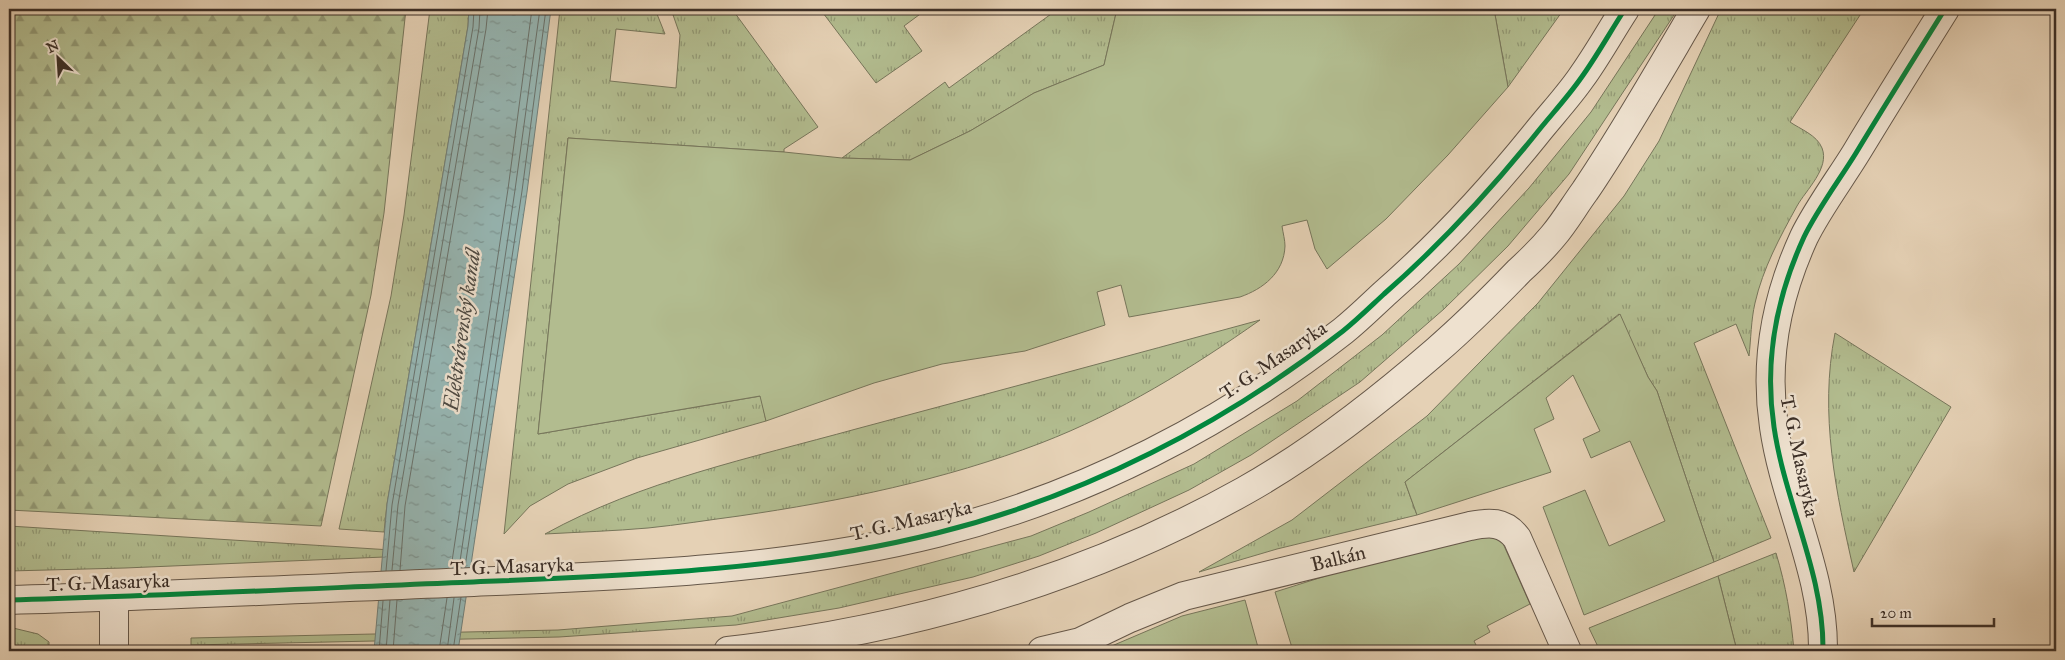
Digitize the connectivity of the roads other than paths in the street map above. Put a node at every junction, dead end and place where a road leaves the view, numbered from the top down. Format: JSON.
{"nodes":[{"id":1,"x":1625,"y":9,"type":"edge"},
{"id":2,"x":1696,"y":9,"type":"edge"},
{"id":3,"x":1945,"y":9,"type":"edge"},
{"id":4,"x":114,"y":597,"type":"junction"},
{"id":5,"x":9,"y":600,"type":"edge"},
{"id":6,"x":114,"y":651,"type":"edge"},
{"id":7,"x":728,"y":651,"type":"edge"},
{"id":8,"x":1042,"y":651,"type":"edge"},
{"id":9,"x":1567,"y":651,"type":"edge"},
{"id":10,"x":1823,"y":651,"type":"edge"}],
"edges":[{"from":1,"to":4,"type":"street","name":"T. G. Masaryka"},
{"from":2,"to":7,"type":"street"},
{"from":3,"to":10,"type":"street","name":"T. G. Masaryka"},
{"from":4,"to":5,"type":"street","name":"T. G. Masaryka"},
{"from":4,"to":6,"type":"street"},
{"from":8,"to":9,"type":"street","name":"Balkán"}]}
